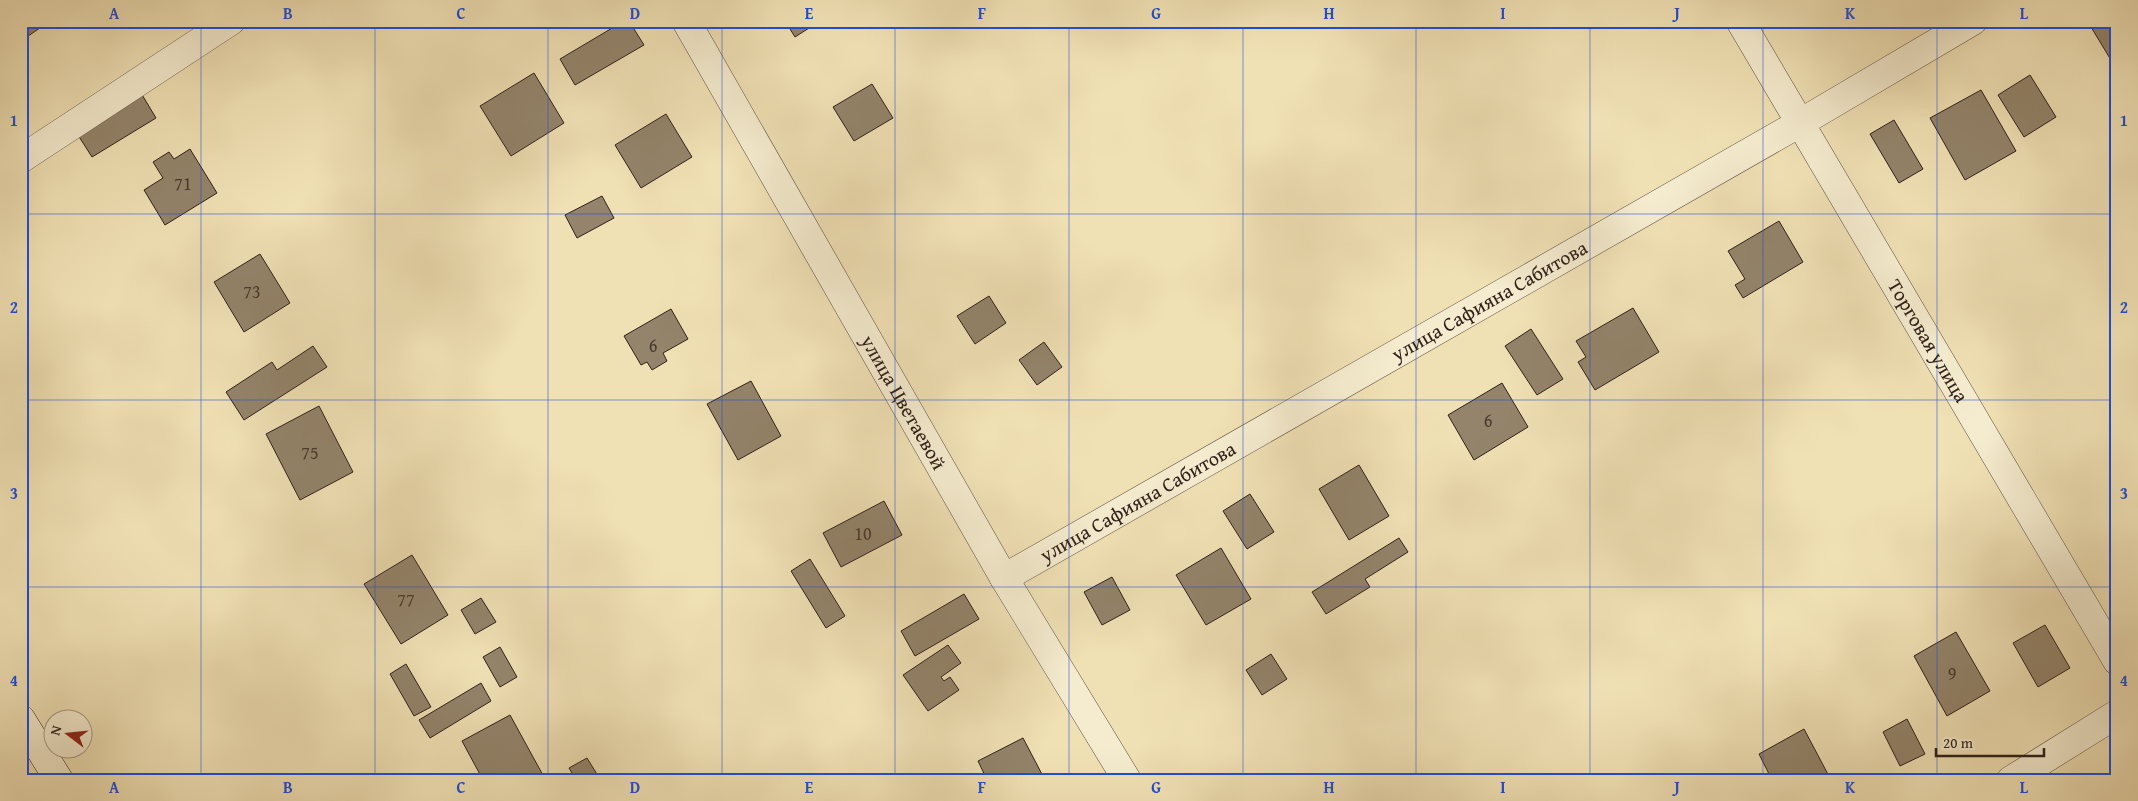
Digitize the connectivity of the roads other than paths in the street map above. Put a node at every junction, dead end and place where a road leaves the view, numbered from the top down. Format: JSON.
{"nodes":[{"id":1,"x":231,"y":21,"type":"edge"},
{"id":2,"x":686,"y":21,"type":"edge"},
{"id":3,"x":1740,"y":21,"type":"edge"},
{"id":4,"x":1973,"y":21,"type":"edge"},
{"id":5,"x":1800,"y":123,"type":"junction"},
{"id":6,"x":21,"y":159,"type":"edge"},
{"id":7,"x":1004,"y":578,"type":"junction"},
{"id":8,"x":2117,"y":661,"type":"edge"},
{"id":9,"x":2117,"y":714,"type":"edge"},
{"id":10,"x":21,"y":719,"type":"edge"},
{"id":11,"x":59,"y":780,"type":"edge"},
{"id":12,"x":1128,"y":780,"type":"edge"},
{"id":13,"x":2011,"y":780,"type":"edge"}],
"edges":[{"from":1,"to":6,"type":"street"},
{"from":2,"to":7,"type":"street","name":"улица Цветаевой"},
{"from":3,"to":5,"type":"street","name":"Торговая улица"},
{"from":4,"to":5,"type":"street","name":"улица Сафияна Сабитова"},
{"from":5,"to":7,"type":"street","name":"улица Сафияна Сабитова"},
{"from":5,"to":8,"type":"street","name":"Торговая улица"},
{"from":7,"to":12,"type":"street","name":"улица Цветаевой"},
{"from":9,"to":13,"type":"street"},
{"from":10,"to":11,"type":"street"}]}
